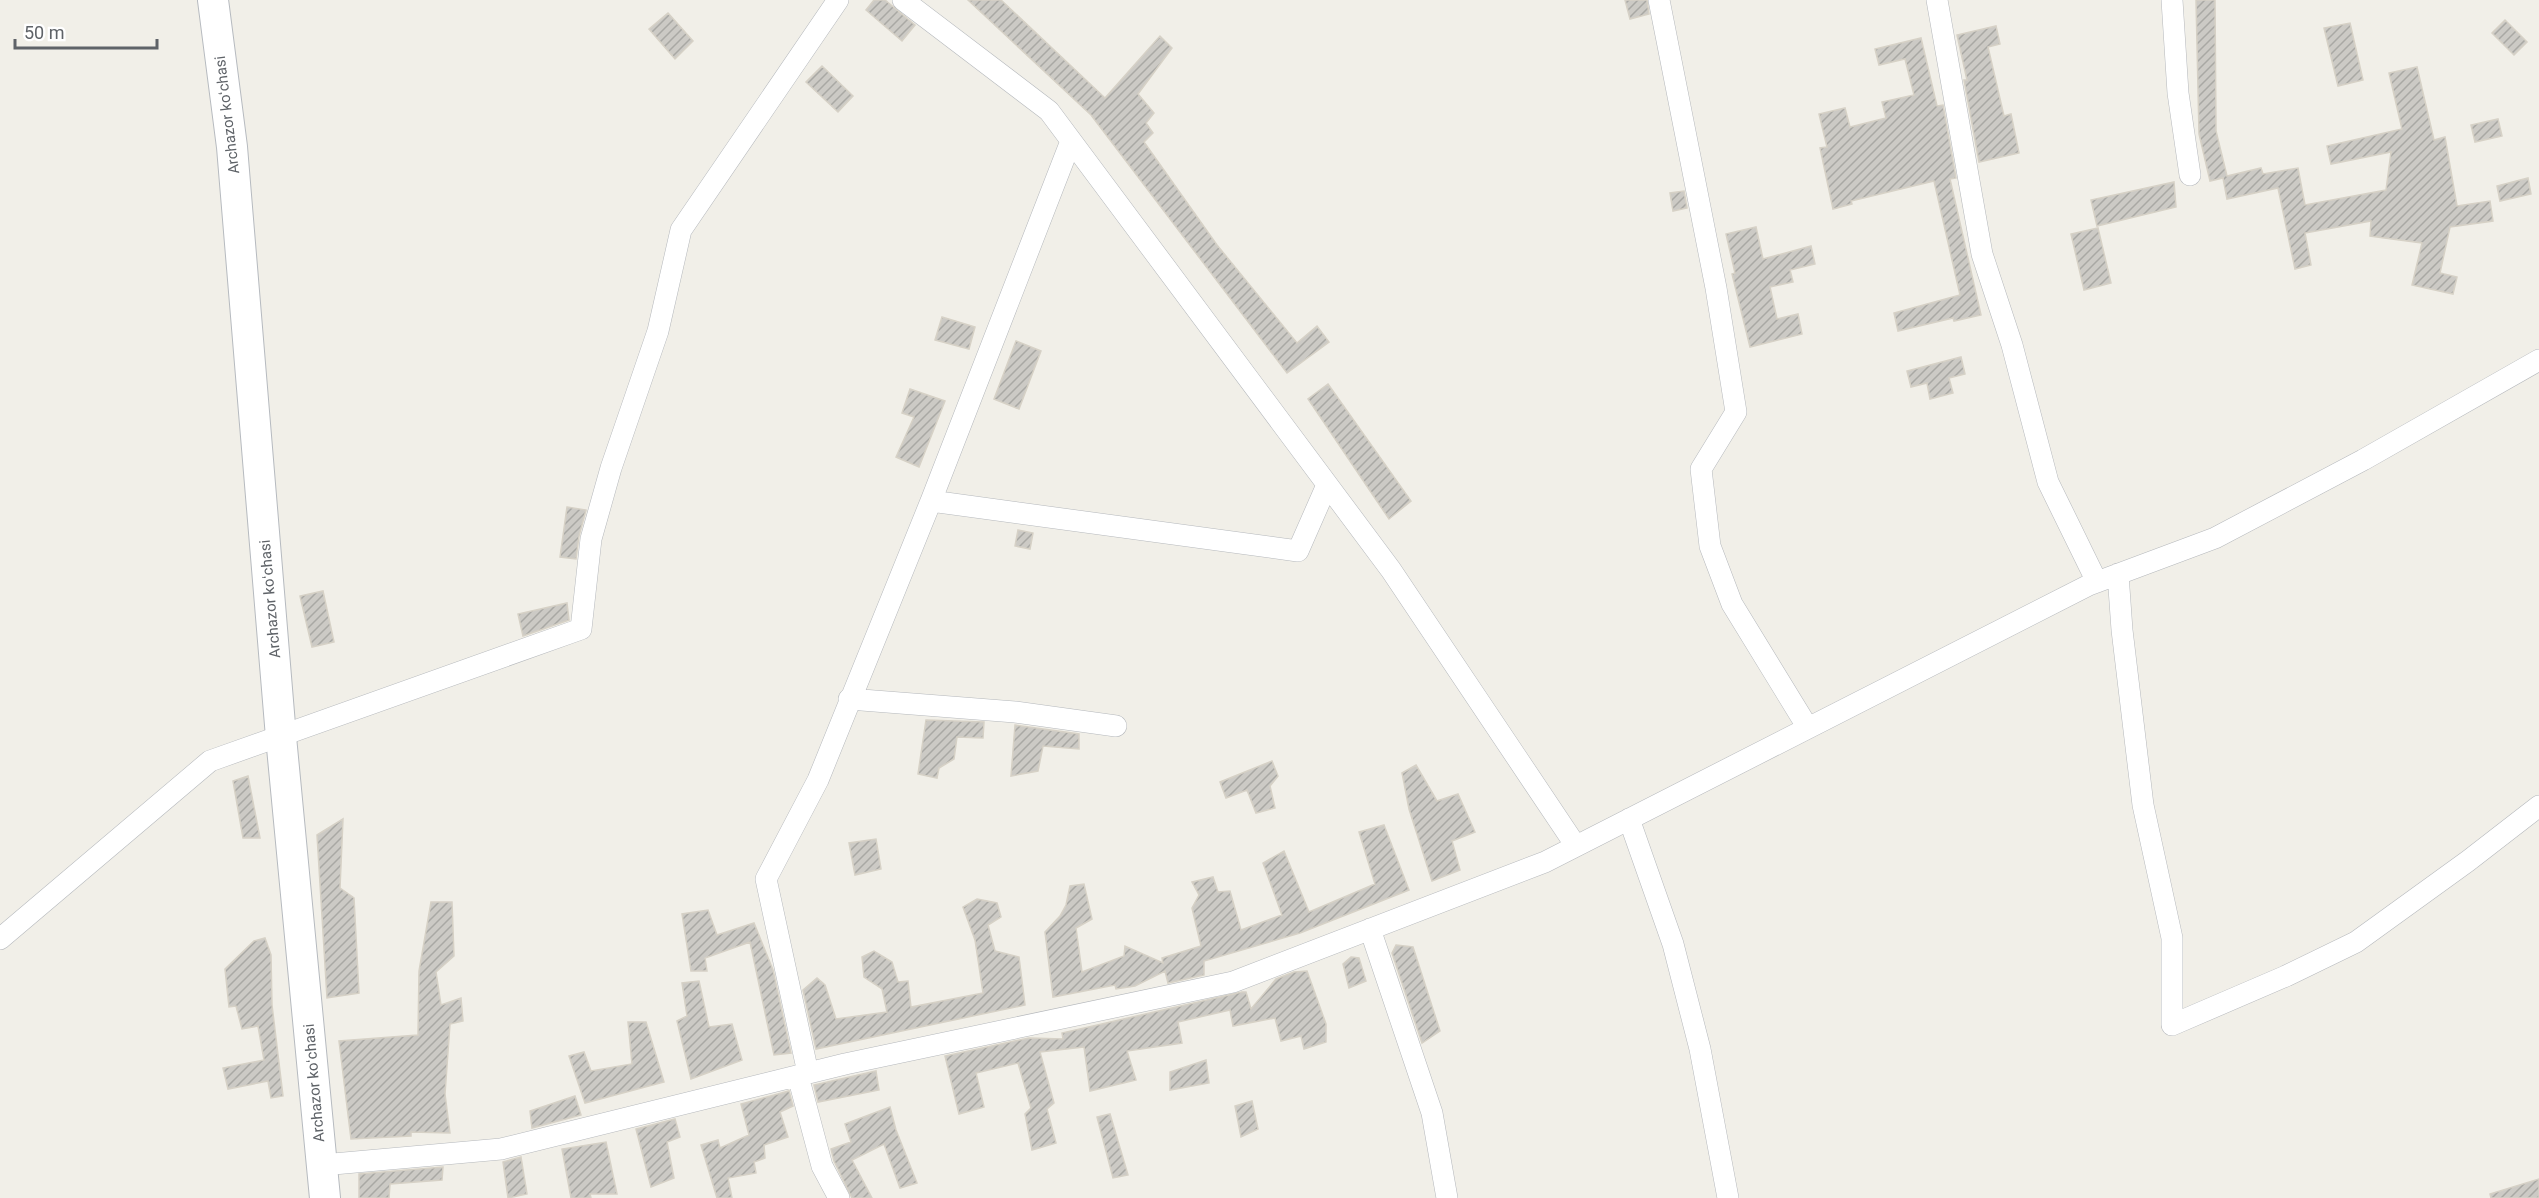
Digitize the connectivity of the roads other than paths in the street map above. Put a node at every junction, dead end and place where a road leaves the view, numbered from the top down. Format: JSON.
{"nodes":[{"id":1,"x":213,"y":0,"type":"edge"},
{"id":2,"x":838,"y":0,"type":"edge"},
{"id":3,"x":903,"y":0,"type":"edge"},
{"id":4,"x":1659,"y":0,"type":"edge"},
{"id":5,"x":1937,"y":0,"type":"edge"},
{"id":6,"x":2172,"y":0,"type":"edge"},
{"id":7,"x":1071,"y":141,"type":"junction"},
{"id":8,"x":2190,"y":175,"type":"dead end"},
{"id":9,"x":2539,"y":360,"type":"edge"},
{"id":10,"x":1327,"y":485,"type":"junction"},
{"id":11,"x":931,"y":501,"type":"junction"},
{"id":12,"x":2118,"y":574,"type":"junction"},
{"id":13,"x":2097,"y":582,"type":"junction"},
{"id":14,"x":849,"y":699,"type":"junction"},
{"id":15,"x":1116,"y":726,"type":"dead end"},
{"id":16,"x":1808,"y":728,"type":"junction"},
{"id":17,"x":281,"y":737,"type":"junction"},
{"id":18,"x":2539,"y":806,"type":"edge"},
{"id":19,"x":1629,"y":819,"type":"junction"},
{"id":20,"x":1576,"y":846,"type":"junction"},
{"id":21,"x":1370,"y":929,"type":"junction"},
{"id":22,"x":0,"y":939,"type":"edge"},
{"id":23,"x":803,"y":1075,"type":"junction"},
{"id":24,"x":322,"y":1166,"type":"junction"},
{"id":25,"x":325,"y":1198,"type":"edge"},
{"id":26,"x":839,"y":1198,"type":"edge"},
{"id":27,"x":1447,"y":1198,"type":"edge"},
{"id":28,"x":1728,"y":1198,"type":"edge"}],
"edges":[{"from":1,"to":17,"type":"street","name":"Archazor koʻchasi"},
{"from":2,"to":17,"type":"street"},
{"from":3,"to":7,"type":"street"},
{"from":4,"to":16,"type":"street"},
{"from":5,"to":13,"type":"street"},
{"from":6,"to":8,"type":"street"},
{"from":7,"to":10,"type":"street"},
{"from":7,"to":11,"type":"street"},
{"from":9,"to":12,"type":"street"},
{"from":10,"to":11,"type":"street"},
{"from":10,"to":20,"type":"street"},
{"from":11,"to":14,"type":"street"},
{"from":12,"to":13,"type":"street"},
{"from":12,"to":18,"type":"street"},
{"from":13,"to":16,"type":"street"},
{"from":14,"to":15,"type":"street"},
{"from":14,"to":23,"type":"street"},
{"from":16,"to":19,"type":"street"},
{"from":17,"to":22,"type":"street"},
{"from":17,"to":24,"type":"street","name":"Archazor koʻchasi"},
{"from":19,"to":20,"type":"street"},
{"from":19,"to":28,"type":"street"},
{"from":20,"to":21,"type":"street"},
{"from":21,"to":23,"type":"street"},
{"from":21,"to":27,"type":"street"},
{"from":23,"to":24,"type":"street"},
{"from":23,"to":26,"type":"street"},
{"from":24,"to":25,"type":"street","name":"Archazor koʻchasi"}]}
